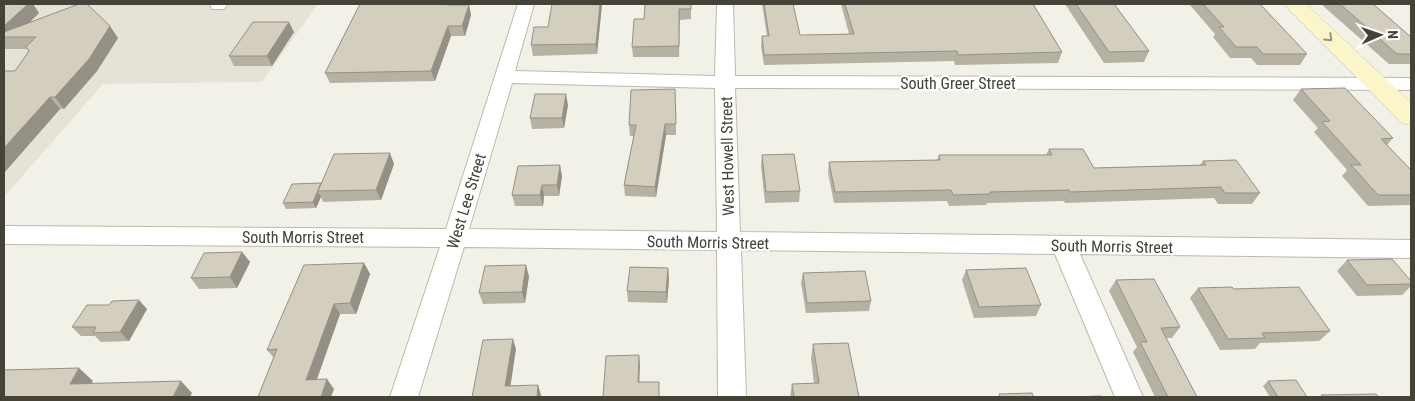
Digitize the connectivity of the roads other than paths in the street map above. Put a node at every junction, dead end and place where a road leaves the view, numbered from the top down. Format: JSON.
{"nodes":[{"id":1,"x":526,"y":4,"type":"edge"},
{"id":2,"x":725,"y":4,"type":"edge"},
{"id":3,"x":1294,"y":4,"type":"edge"},
{"id":4,"x":504,"y":77,"type":"junction"},
{"id":5,"x":725,"y":82,"type":"junction"},
{"id":6,"x":1377,"y":84,"type":"junction"},
{"id":7,"x":1411,"y":84,"type":"edge"},
{"id":8,"x":1411,"y":117,"type":"edge"},
{"id":9,"x":4,"y":235,"type":"edge"},
{"id":10,"x":455,"y":238,"type":"junction"},
{"id":11,"x":729,"y":242,"type":"junction"},
{"id":12,"x":1064,"y":246,"type":"junction"},
{"id":13,"x":1411,"y":249,"type":"edge"},
{"id":14,"x":404,"y":397,"type":"edge"},
{"id":15,"x":732,"y":397,"type":"edge"},
{"id":16,"x":1129,"y":397,"type":"edge"}],
"edges":[{"from":1,"to":4,"type":"street","name":"West Lee Street"},
{"from":2,"to":5,"type":"street","name":"West Howell Street"},
{"from":3,"to":6,"type":"main road","one_way":true},
{"from":4,"to":5,"type":"street","name":"South Greer Street"},
{"from":4,"to":10,"type":"street","name":"West Lee Street"},
{"from":5,"to":6,"type":"street","name":"South Greer Street"},
{"from":5,"to":11,"type":"street","name":"West Howell Street"},
{"from":6,"to":7,"type":"street","name":"South Greer Street"},
{"from":6,"to":8,"type":"main road"},
{"from":9,"to":10,"type":"street","name":"South Morris Street"},
{"from":10,"to":11,"type":"street","name":"South Morris Street"},
{"from":10,"to":14,"type":"street","name":"West Lee Street"},
{"from":11,"to":12,"type":"street","name":"South Morris Street"},
{"from":11,"to":15,"type":"street","name":"West Howell Street"},
{"from":12,"to":13,"type":"street","name":"South Morris Street"},
{"from":12,"to":16,"type":"street"}]}
